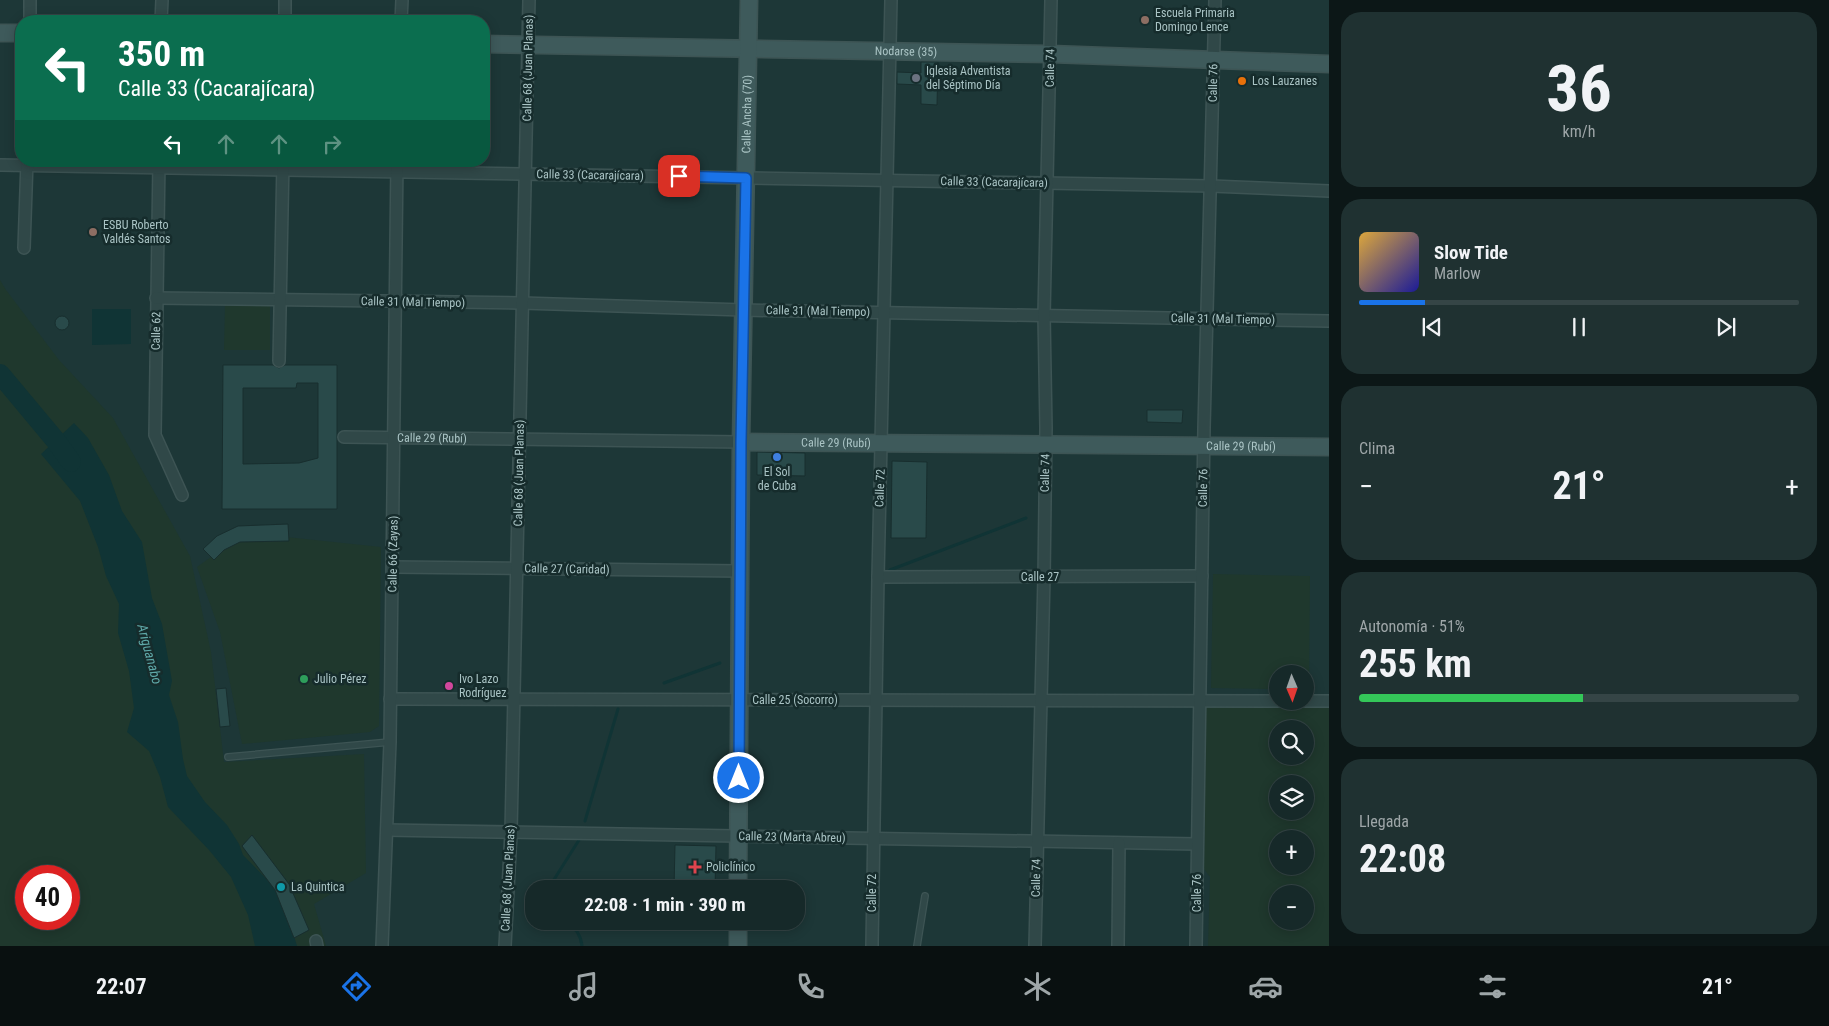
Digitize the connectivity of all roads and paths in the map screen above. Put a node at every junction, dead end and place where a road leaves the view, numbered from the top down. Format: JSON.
{"nodes":[{"id":1,"x":30,"y":0,"type":"edge"},
{"id":2,"x":162,"y":0,"type":"edge"},
{"id":3,"x":285,"y":0,"type":"edge"},
{"id":4,"x":402,"y":0,"type":"edge"},
{"id":5,"x":529,"y":0,"type":"edge"},
{"id":6,"x":748,"y":0,"type":"edge"},
{"id":7,"x":891,"y":0,"type":"edge"},
{"id":8,"x":1051,"y":0,"type":"edge"},
{"id":9,"x":1215,"y":0,"type":"edge"},
{"id":10,"x":30,"y":15,"type":"edge"},
{"id":11,"x":162,"y":15,"type":"edge"},
{"id":12,"x":285,"y":15,"type":"edge"},
{"id":13,"x":401,"y":15,"type":"edge"},
{"id":14,"x":0,"y":33,"type":"edge"},
{"id":15,"x":15,"y":33,"type":"edge"},
{"id":16,"x":490,"y":44,"type":"edge"},
{"id":17,"x":528,"y":44,"type":"junction"},
{"id":18,"x":747,"y":48,"type":"junction"},
{"id":19,"x":890,"y":51,"type":"junction"},
{"id":20,"x":1050,"y":54,"type":"junction"},
{"id":21,"x":1213,"y":60,"type":"junction"},
{"id":22,"x":1329,"y":64,"type":"edge"},
{"id":23,"x":15,"y":164,"type":"edge"},
{"id":24,"x":0,"y":165,"type":"edge"},
{"id":25,"x":27,"y":167,"type":"edge"},
{"id":26,"x":159,"y":167,"type":"edge"},
{"id":27,"x":283,"y":167,"type":"edge"},
{"id":28,"x":397,"y":167,"type":"edge"},
{"id":29,"x":413,"y":167,"type":"edge"},
{"id":30,"x":526,"y":174,"type":"junction"},
{"id":31,"x":746,"y":178,"type":"junction"},
{"id":32,"x":887,"y":180,"type":"junction"},
{"id":33,"x":1047,"y":184,"type":"junction"},
{"id":34,"x":1210,"y":186,"type":"junction"},
{"id":35,"x":1329,"y":191,"type":"edge"},
{"id":36,"x":24,"y":248,"type":"dead end"},
{"id":37,"x":156,"y":298,"type":"junction"},
{"id":38,"x":280,"y":300,"type":"junction"},
{"id":39,"x":396,"y":302,"type":"junction"},
{"id":40,"x":522,"y":303,"type":"junction"},
{"id":41,"x":744,"y":310,"type":"junction"},
{"id":42,"x":884,"y":312,"type":"junction"},
{"id":43,"x":1044,"y":316,"type":"junction"},
{"id":44,"x":1207,"y":319,"type":"junction"},
{"id":45,"x":1329,"y":321,"type":"edge"},
{"id":46,"x":279,"y":361,"type":"dead end"},
{"id":47,"x":344,"y":437,"type":"dead end"},
{"id":48,"x":394,"y":437,"type":"junction"},
{"id":49,"x":520,"y":439,"type":"junction"},
{"id":50,"x":741,"y":442,"type":"junction"},
{"id":51,"x":881,"y":443,"type":"junction"},
{"id":52,"x":1045,"y":444,"type":"junction"},
{"id":53,"x":1204,"y":445,"type":"junction"},
{"id":54,"x":1329,"y":447,"type":"edge"},
{"id":55,"x":182,"y":494,"type":"dead end"},
{"id":56,"x":393,"y":567,"type":"junction"},
{"id":57,"x":517,"y":568,"type":"junction"},
{"id":58,"x":740,"y":571,"type":"junction"},
{"id":59,"x":1202,"y":576,"type":"junction"},
{"id":60,"x":1044,"y":577,"type":"junction"},
{"id":61,"x":878,"y":578,"type":"junction"},
{"id":62,"x":390,"y":700,"type":"junction"},
{"id":63,"x":514,"y":700,"type":"junction"},
{"id":64,"x":740,"y":700,"type":"junction"},
{"id":65,"x":876,"y":700,"type":"junction"},
{"id":66,"x":1040,"y":700,"type":"junction"},
{"id":67,"x":1200,"y":701,"type":"junction"},
{"id":68,"x":1269,"y":701,"type":"edge"},
{"id":69,"x":1314,"y":701,"type":"edge"},
{"id":70,"x":1329,"y":701,"type":"edge"},
{"id":71,"x":390,"y":742,"type":"junction"},
{"id":72,"x":228,"y":757,"type":"dead end"},
{"id":73,"x":387,"y":830,"type":"junction"},
{"id":74,"x":511,"y":832,"type":"junction"},
{"id":75,"x":738,"y":836,"type":"junction"},
{"id":76,"x":873,"y":839,"type":"junction"},
{"id":77,"x":1037,"y":842,"type":"junction"},
{"id":78,"x":1119,"y":843,"type":"junction"},
{"id":79,"x":1197,"y":844,"type":"junction"},
{"id":80,"x":738,"y":880,"type":"edge"},
{"id":81,"x":925,"y":896,"type":"dead end"},
{"id":82,"x":738,"y":930,"type":"edge"},
{"id":83,"x":382,"y":946,"type":"edge"},
{"id":84,"x":505,"y":946,"type":"edge"},
{"id":85,"x":738,"y":946,"type":"edge"},
{"id":86,"x":872,"y":946,"type":"edge"},
{"id":87,"x":916,"y":946,"type":"edge"},
{"id":88,"x":1035,"y":946,"type":"edge"},
{"id":89,"x":1118,"y":946,"type":"edge"},
{"id":90,"x":1196,"y":946,"type":"edge"}],
"edges":[{"from":1,"to":10,"type":"street"},
{"from":2,"to":11,"type":"street"},
{"from":3,"to":12,"type":"street"},
{"from":4,"to":13,"type":"street"},
{"from":5,"to":17,"type":"street","name":"Calle 68 (Juan Planas)"},
{"from":6,"to":18,"type":"main road","name":"Calle Ancha (70)"},
{"from":7,"to":19,"type":"street","name":"Calle 72"},
{"from":8,"to":20,"type":"street","name":"Calle 74"},
{"from":9,"to":21,"type":"street","name":"Calle 76"},
{"from":14,"to":15,"type":"main road"},
{"from":16,"to":17,"type":"main road","name":"Nodarse (35)"},
{"from":17,"to":18,"type":"main road","name":"Nodarse (35)"},
{"from":17,"to":30,"type":"street","name":"Calle 68 (Juan Planas)"},
{"from":18,"to":19,"type":"main road","name":"Nodarse (35)"},
{"from":18,"to":31,"type":"main road","name":"Calle Ancha (70)"},
{"from":19,"to":20,"type":"main road","name":"Nodarse (35)"},
{"from":19,"to":32,"type":"street","name":"Calle 72"},
{"from":20,"to":21,"type":"main road","name":"Nodarse (35)"},
{"from":20,"to":33,"type":"street","name":"Calle 74"},
{"from":21,"to":22,"type":"main road","name":"Nodarse (35)"},
{"from":21,"to":34,"type":"street","name":"Calle 76"},
{"from":23,"to":24,"type":"street","name":"Calle 33 (Cacarajícara)"},
{"from":25,"to":36,"type":"street"},
{"from":26,"to":37,"type":"street","name":"Calle 62"},
{"from":27,"to":38,"type":"street"},
{"from":28,"to":39,"type":"street","name":"Calle 66 (Zayas)"},
{"from":29,"to":30,"type":"street","name":"Calle 33 (Cacarajícara)"},
{"from":30,"to":31,"type":"street","name":"Calle 33 (Cacarajícara)"},
{"from":30,"to":40,"type":"street","name":"Calle 68 (Juan Planas)"},
{"from":31,"to":32,"type":"street","name":"Calle 33 (Cacarajícara)"},
{"from":31,"to":41,"type":"main road","name":"Calle Ancha (70)"},
{"from":32,"to":33,"type":"street","name":"Calle 33 (Cacarajícara)"},
{"from":32,"to":42,"type":"street","name":"Calle 72"},
{"from":33,"to":34,"type":"street","name":"Calle 33 (Cacarajícara)"},
{"from":33,"to":43,"type":"street","name":"Calle 74"},
{"from":34,"to":35,"type":"street","name":"Calle 33 (Cacarajícara)"},
{"from":34,"to":44,"type":"street","name":"Calle 76"},
{"from":37,"to":38,"type":"street","name":"Calle 31 (Mal Tiempo)"},
{"from":37,"to":55,"type":"street","name":"Calle 62"},
{"from":38,"to":39,"type":"street","name":"Calle 31 (Mal Tiempo)"},
{"from":38,"to":46,"type":"street"},
{"from":39,"to":40,"type":"street","name":"Calle 31 (Mal Tiempo)"},
{"from":39,"to":48,"type":"street","name":"Calle 66 (Zayas)"},
{"from":40,"to":41,"type":"street","name":"Calle 31 (Mal Tiempo)"},
{"from":40,"to":49,"type":"street","name":"Calle 68 (Juan Planas)"},
{"from":41,"to":42,"type":"street","name":"Calle 31 (Mal Tiempo)"},
{"from":41,"to":50,"type":"main road","name":"Calle Ancha (70)"},
{"from":42,"to":43,"type":"street","name":"Calle 31 (Mal Tiempo)"},
{"from":42,"to":51,"type":"street","name":"Calle 72"},
{"from":43,"to":44,"type":"street","name":"Calle 31 (Mal Tiempo)"},
{"from":43,"to":52,"type":"street","name":"Calle 74"},
{"from":44,"to":45,"type":"street","name":"Calle 31 (Mal Tiempo)"},
{"from":44,"to":53,"type":"street","name":"Calle 76"},
{"from":47,"to":48,"type":"street","name":"Calle 29 (Rubí)"},
{"from":48,"to":49,"type":"street","name":"Calle 29 (Rubí)"},
{"from":48,"to":56,"type":"street","name":"Calle 66 (Zayas)"},
{"from":49,"to":50,"type":"street","name":"Calle 29 (Rubí)"},
{"from":49,"to":57,"type":"street","name":"Calle 68 (Juan Planas)"},
{"from":50,"to":51,"type":"main road","name":"Calle 29 (Rubí)"},
{"from":50,"to":58,"type":"main road","name":"Calle Ancha (70)"},
{"from":51,"to":52,"type":"main road","name":"Calle 29 (Rubí)"},
{"from":51,"to":61,"type":"street","name":"Calle 72"},
{"from":52,"to":53,"type":"main road","name":"Calle 29 (Rubí)"},
{"from":52,"to":60,"type":"street","name":"Calle 74"},
{"from":53,"to":54,"type":"main road","name":"Calle 29 (Rubí)"},
{"from":53,"to":59,"type":"street","name":"Calle 76"},
{"from":56,"to":57,"type":"street","name":"Calle 27 (Caridad)"},
{"from":56,"to":62,"type":"street","name":"Calle 66 (Zayas)"},
{"from":57,"to":58,"type":"street","name":"Calle 27 (Caridad)"},
{"from":57,"to":63,"type":"street","name":"Calle 68 (Juan Planas)"},
{"from":58,"to":64,"type":"main road","name":"Calle Ancha (70)"},
{"from":59,"to":60,"type":"street","name":"Calle 27"},
{"from":59,"to":67,"type":"street","name":"Calle 76"},
{"from":60,"to":61,"type":"street","name":"Calle 27"},
{"from":60,"to":66,"type":"street","name":"Calle 74"},
{"from":61,"to":65,"type":"street","name":"Calle 72"},
{"from":62,"to":63,"type":"street","name":"Calle 25 (Socorro)"},
{"from":62,"to":71,"type":"street","name":"Calle 66 (Zayas)"},
{"from":63,"to":64,"type":"street","name":"Calle 25 (Socorro)"},
{"from":63,"to":74,"type":"street","name":"Calle 68 (Juan Planas)"},
{"from":64,"to":65,"type":"street","name":"Calle 25 (Socorro)"},
{"from":64,"to":75,"type":"main road","name":"Calle Ancha (70)"},
{"from":65,"to":66,"type":"street","name":"Calle 25 (Socorro)"},
{"from":65,"to":76,"type":"street","name":"Calle 72"},
{"from":66,"to":67,"type":"street","name":"Calle 25 (Socorro)"},
{"from":66,"to":77,"type":"street","name":"Calle 74"},
{"from":67,"to":68,"type":"street","name":"Calle 25 (Socorro)"},
{"from":67,"to":79,"type":"street","name":"Calle 76"},
{"from":69,"to":70,"type":"street"},
{"from":71,"to":72,"type":"lane"},
{"from":71,"to":73,"type":"street","name":"Calle 66 (Zayas)"},
{"from":73,"to":74,"type":"street","name":"Calle 23 (Marta Abreu)"},
{"from":73,"to":83,"type":"street","name":"Calle 66 (Zayas)"},
{"from":74,"to":75,"type":"street","name":"Calle 23 (Marta Abreu)"},
{"from":74,"to":84,"type":"street","name":"Calle 68 (Juan Planas)"},
{"from":75,"to":76,"type":"street","name":"Calle 23 (Marta Abreu)"},
{"from":75,"to":80,"type":"main road","name":"Calle Ancha (70)"},
{"from":76,"to":77,"type":"street","name":"Calle 23 (Marta Abreu)"},
{"from":76,"to":86,"type":"street","name":"Calle 72"},
{"from":77,"to":78,"type":"street","name":"Calle 23 (Marta Abreu)"},
{"from":77,"to":88,"type":"street","name":"Calle 74"},
{"from":78,"to":79,"type":"street","name":"Calle 23 (Marta Abreu)"},
{"from":78,"to":89,"type":"street"},
{"from":79,"to":90,"type":"street","name":"Calle 76"},
{"from":81,"to":87,"type":"lane"},
{"from":82,"to":85,"type":"main road"}]}
